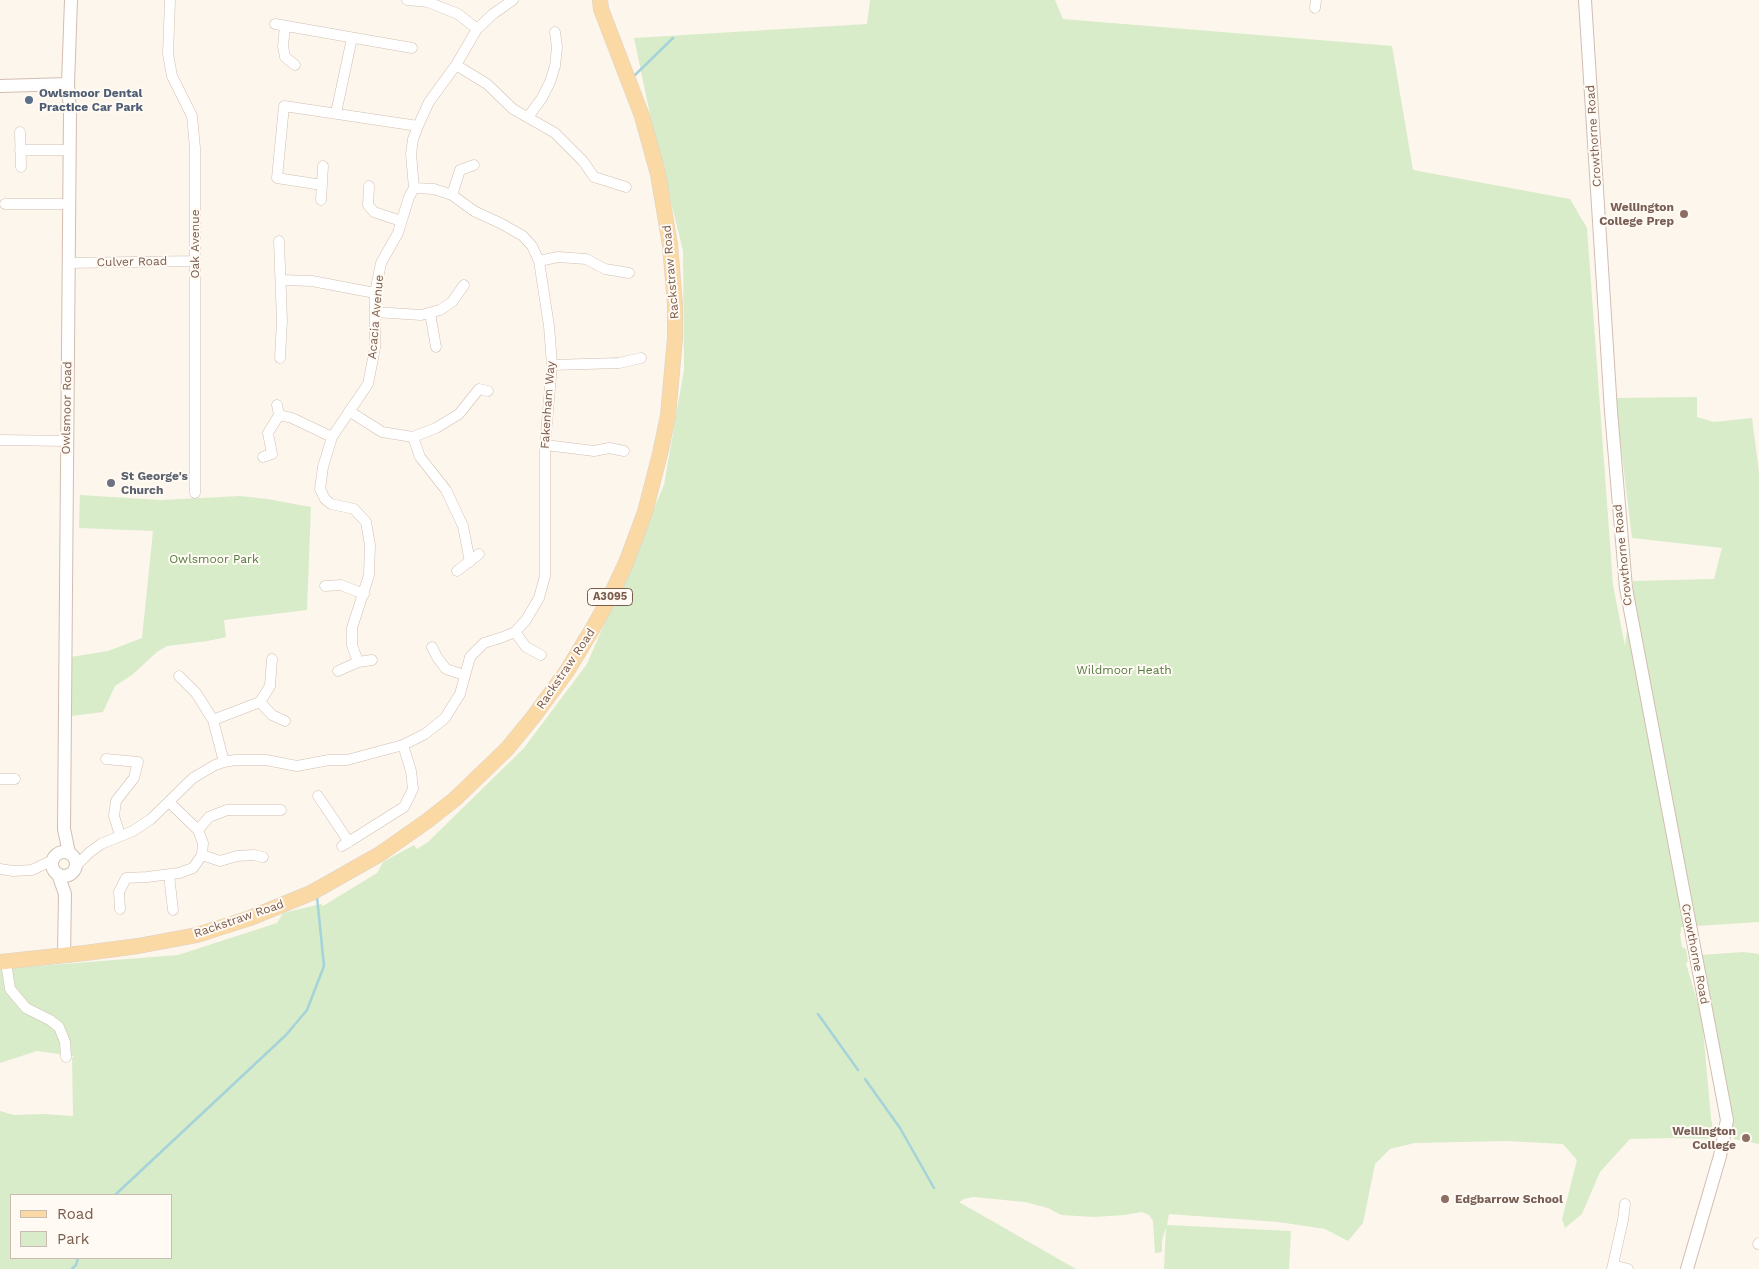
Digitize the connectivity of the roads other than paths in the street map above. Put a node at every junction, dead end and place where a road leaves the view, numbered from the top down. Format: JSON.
{"nodes":[{"id":1,"x":71,"y":0,"type":"edge"},
{"id":2,"x":170,"y":0,"type":"edge"},
{"id":3,"x":407,"y":0,"type":"edge"},
{"id":4,"x":514,"y":0,"type":"edge"},
{"id":5,"x":1585,"y":0,"type":"edge"},
{"id":6,"x":428,"y":1,"type":"edge"},
{"id":7,"x":599,"y":3,"type":"edge"},
{"id":8,"x":477,"y":29,"type":"junction"},
{"id":9,"x":555,"y":32,"type":"dead end"},
{"id":10,"x":352,"y":38,"type":"junction"},
{"id":11,"x":412,"y":48,"type":"dead end"},
{"id":12,"x":456,"y":65,"type":"junction"},
{"id":13,"x":295,"y":66,"type":"dead end"},
{"id":14,"x":68,"y":84,"type":"junction"},
{"id":15,"x":0,"y":86,"type":"edge"},
{"id":16,"x":336,"y":113,"type":"junction"},
{"id":17,"x":528,"y":117,"type":"junction"},
{"id":18,"x":418,"y":126,"type":"junction"},
{"id":19,"x":20,"y":132,"type":"dead end"},
{"id":20,"x":20,"y":150,"type":"junction"},
{"id":21,"x":69,"y":150,"type":"junction"},
{"id":22,"x":474,"y":165,"type":"dead end"},
{"id":23,"x":323,"y":166,"type":"dead end"},
{"id":24,"x":21,"y":168,"type":"dead end"},
{"id":25,"x":322,"y":186,"type":"junction"},
{"id":26,"x":369,"y":186,"type":"dead end"},
{"id":27,"x":626,"y":187,"type":"dead end"},
{"id":28,"x":414,"y":188,"type":"junction"},
{"id":29,"x":452,"y":195,"type":"junction"},
{"id":30,"x":321,"y":200,"type":"dead end"},
{"id":31,"x":5,"y":204,"type":"dead end"},
{"id":32,"x":69,"y":204,"type":"junction"},
{"id":33,"x":401,"y":221,"type":"junction"},
{"id":34,"x":279,"y":241,"type":"dead end"},
{"id":35,"x":539,"y":260,"type":"junction"},
{"id":36,"x":195,"y":261,"type":"junction"},
{"id":37,"x":68,"y":263,"type":"junction"},
{"id":38,"x":630,"y":274,"type":"dead end"},
{"id":39,"x":281,"y":280,"type":"junction"},
{"id":40,"x":464,"y":285,"type":"dead end"},
{"id":41,"x":376,"y":293,"type":"junction"},
{"id":42,"x":375,"y":312,"type":"junction"},
{"id":43,"x":430,"y":313,"type":"junction"},
{"id":44,"x":436,"y":346,"type":"dead end"},
{"id":45,"x":280,"y":358,"type":"dead end"},
{"id":46,"x":641,"y":358,"type":"dead end"},
{"id":47,"x":552,"y":365,"type":"junction"},
{"id":48,"x":488,"y":390,"type":"dead end"},
{"id":49,"x":349,"y":411,"type":"junction"},
{"id":50,"x":332,"y":437,"type":"junction"},
{"id":51,"x":413,"y":437,"type":"junction"},
{"id":52,"x":0,"y":440,"type":"edge"},
{"id":53,"x":67,"y":441,"type":"junction"},
{"id":54,"x":545,"y":445,"type":"junction"},
{"id":55,"x":624,"y":452,"type":"dead end"},
{"id":56,"x":262,"y":457,"type":"dead end"},
{"id":57,"x":195,"y":493,"type":"dead end"},
{"id":58,"x":479,"y":554,"type":"dead end"},
{"id":59,"x":470,"y":562,"type":"junction"},
{"id":60,"x":457,"y":571,"type":"dead end"},
{"id":61,"x":325,"y":586,"type":"dead end"},
{"id":62,"x":364,"y":594,"type":"junction"},
{"id":63,"x":515,"y":632,"type":"junction"},
{"id":64,"x":432,"y":647,"type":"dead end"},
{"id":65,"x":541,"y":654,"type":"dead end"},
{"id":66,"x":272,"y":659,"type":"dead end"},
{"id":67,"x":372,"y":660,"type":"dead end"},
{"id":68,"x":358,"y":662,"type":"junction"},
{"id":69,"x":338,"y":671,"type":"dead end"},
{"id":70,"x":464,"y":675,"type":"junction"},
{"id":71,"x":179,"y":676,"type":"dead end"},
{"id":72,"x":260,"y":702,"type":"junction"},
{"id":73,"x":213,"y":720,"type":"junction"},
{"id":74,"x":285,"y":721,"type":"dead end"},
{"id":75,"x":403,"y":745,"type":"junction"},
{"id":76,"x":106,"y":759,"type":"dead end"},
{"id":77,"x":224,"y":762,"type":"junction"},
{"id":78,"x":0,"y":779,"type":"edge"},
{"id":79,"x":15,"y":779,"type":"dead end"},
{"id":80,"x":318,"y":796,"type":"dead end"},
{"id":81,"x":169,"y":802,"type":"junction"},
{"id":82,"x":282,"y":810,"type":"dead end"},
{"id":83,"x":64,"y":817,"type":"junction"},
{"id":84,"x":198,"y":830,"type":"junction"},
{"id":85,"x":120,"y":835,"type":"junction"},
{"id":86,"x":90,"y":852,"type":"junction"},
{"id":87,"x":70,"y":854,"type":"junction"},
{"id":88,"x":202,"y":856,"type":"junction"},
{"id":89,"x":263,"y":857,"type":"dead end"},
{"id":90,"x":56,"y":866,"type":"junction"},
{"id":91,"x":0,"y":869,"type":"edge"},
{"id":92,"x":75,"y":869,"type":"junction"},
{"id":93,"x":169,"y":875,"type":"junction"},
{"id":94,"x":65,"y":894,"type":"junction"},
{"id":95,"x":120,"y":909,"type":"dead end"},
{"id":96,"x":173,"y":910,"type":"dead end"},
{"id":97,"x":64,"y":956,"type":"junction"},
{"id":98,"x":3,"y":962,"type":"edge"},
{"id":99,"x":66,"y":1057,"type":"dead end"},
{"id":100,"x":1625,"y":1204,"type":"dead end"},
{"id":101,"x":1612,"y":1267,"type":"edge"},
{"id":102,"x":1628,"y":1269,"type":"edge"},
{"id":103,"x":1687,"y":1269,"type":"edge"}],
"edges":[{"from":1,"to":14,"type":"street","name":"Owlsmoor Road"},
{"from":2,"to":36,"type":"street","name":"Oak Avenue"},
{"from":3,"to":6,"type":"street"},
{"from":4,"to":8,"type":"street","name":"Acacia Avenue"},
{"from":5,"to":103,"type":"street","name":"Crowthorne Road"},
{"from":6,"to":8,"type":"street"},
{"from":7,"to":97,"type":"main road","name":"Rackstraw Road","number":"A3095"},
{"from":8,"to":12,"type":"street","name":"Acacia Avenue"},
{"from":9,"to":17,"type":"street"},
{"from":10,"to":11,"type":"street"},
{"from":10,"to":13,"type":"street"},
{"from":10,"to":16,"type":"street"},
{"from":12,"to":17,"type":"street"},
{"from":12,"to":18,"type":"street","name":"Acacia Avenue"},
{"from":14,"to":15,"type":"street"},
{"from":14,"to":21,"type":"street","name":"Owlsmoor Road"},
{"from":16,"to":18,"type":"street"},
{"from":16,"to":25,"type":"street"},
{"from":17,"to":27,"type":"street"},
{"from":18,"to":28,"type":"street","name":"Acacia Avenue"},
{"from":19,"to":20,"type":"street"},
{"from":20,"to":21,"type":"street"},
{"from":20,"to":24,"type":"street"},
{"from":21,"to":32,"type":"street","name":"Owlsmoor Road"},
{"from":22,"to":29,"type":"street"},
{"from":23,"to":25,"type":"street"},
{"from":25,"to":30,"type":"street"},
{"from":26,"to":33,"type":"street"},
{"from":28,"to":29,"type":"street","name":"Fakenham Way"},
{"from":28,"to":33,"type":"street","name":"Acacia Avenue"},
{"from":29,"to":35,"type":"street","name":"Fakenham Way"},
{"from":31,"to":32,"type":"street"},
{"from":32,"to":37,"type":"street","name":"Owlsmoor Road"},
{"from":33,"to":41,"type":"street","name":"Acacia Avenue"},
{"from":34,"to":39,"type":"street"},
{"from":35,"to":38,"type":"street"},
{"from":35,"to":47,"type":"street","name":"Fakenham Way"},
{"from":36,"to":37,"type":"street","name":"Culver Road"},
{"from":36,"to":57,"type":"street","name":"Oak Avenue"},
{"from":37,"to":53,"type":"street","name":"Owlsmoor Road"},
{"from":39,"to":41,"type":"street"},
{"from":39,"to":45,"type":"street"},
{"from":40,"to":43,"type":"street"},
{"from":41,"to":42,"type":"street","name":"Acacia Avenue"},
{"from":42,"to":43,"type":"street"},
{"from":42,"to":49,"type":"street","name":"Acacia Avenue"},
{"from":43,"to":44,"type":"street"},
{"from":46,"to":47,"type":"street"},
{"from":47,"to":54,"type":"street","name":"Fakenham Way"},
{"from":48,"to":51,"type":"street"},
{"from":49,"to":50,"type":"street","name":"Acacia Avenue"},
{"from":49,"to":51,"type":"street"},
{"from":50,"to":56,"type":"street"},
{"from":50,"to":62,"type":"street","name":"Acacia Avenue"},
{"from":51,"to":59,"type":"street"},
{"from":52,"to":53,"type":"street"},
{"from":53,"to":83,"type":"street","name":"Owlsmoor Road"},
{"from":54,"to":55,"type":"street"},
{"from":54,"to":63,"type":"street","name":"Fakenham Way"},
{"from":58,"to":59,"type":"street"},
{"from":59,"to":60,"type":"street"},
{"from":61,"to":62,"type":"street"},
{"from":62,"to":68,"type":"street","name":"Acacia Avenue"},
{"from":63,"to":65,"type":"street"},
{"from":63,"to":70,"type":"street"},
{"from":64,"to":70,"type":"street"},
{"from":66,"to":72,"type":"street"},
{"from":67,"to":68,"type":"street"},
{"from":68,"to":69,"type":"street"},
{"from":70,"to":75,"type":"street"},
{"from":71,"to":73,"type":"street"},
{"from":72,"to":73,"type":"street"},
{"from":72,"to":74,"type":"street"},
{"from":73,"to":77,"type":"street"},
{"from":75,"to":77,"type":"street"},
{"from":75,"to":80,"type":"street"},
{"from":76,"to":85,"type":"street"},
{"from":77,"to":81,"type":"street"},
{"from":78,"to":79,"type":"street"},
{"from":81,"to":84,"type":"street"},
{"from":81,"to":85,"type":"street"},
{"from":82,"to":84,"type":"street"},
{"from":83,"to":87,"type":"street","name":"Owlsmoor Road"},
{"from":83,"to":90,"type":"street","name":"Owlsmoor Road"},
{"from":84,"to":88,"type":"street"},
{"from":85,"to":86,"type":"street"},
{"from":86,"to":87,"type":"street"},
{"from":86,"to":92,"type":"street"},
{"from":87,"to":90,"type":"street"},
{"from":87,"to":92,"type":"street"},
{"from":88,"to":89,"type":"street"},
{"from":88,"to":93,"type":"street"},
{"from":90,"to":91,"type":"street"},
{"from":90,"to":92,"type":"street"},
{"from":90,"to":94,"type":"street"},
{"from":92,"to":94,"type":"street"},
{"from":93,"to":95,"type":"street"},
{"from":93,"to":96,"type":"street"},
{"from":94,"to":97,"type":"street"},
{"from":97,"to":98,"type":"main road","name":"Rackstraw Road","number":"A3095"},
{"from":98,"to":99,"type":"street"},
{"from":100,"to":101,"type":"street"},
{"from":101,"to":102,"type":"street"}]}
